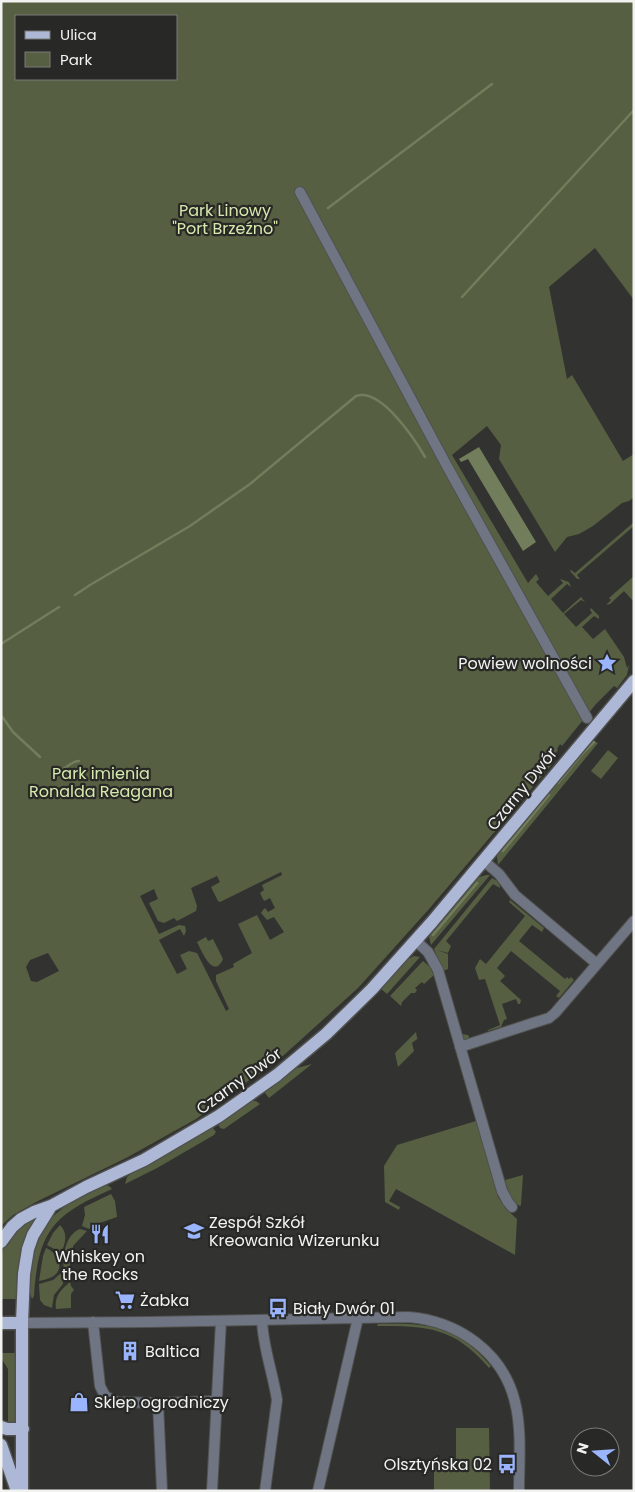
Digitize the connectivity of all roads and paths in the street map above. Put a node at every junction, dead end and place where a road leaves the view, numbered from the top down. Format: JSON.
{"nodes":[{"id":1,"x":300,"y":192,"type":"dead end"},
{"id":2,"x":634,"y":681,"type":"edge"},
{"id":3,"x":587,"y":718,"type":"dead end"},
{"id":4,"x":484,"y":861,"type":"junction"},
{"id":5,"x":634,"y":921,"type":"edge"},
{"id":6,"x":416,"y":941,"type":"junction"},
{"id":7,"x":597,"y":964,"type":"junction"},
{"id":8,"x":460,"y":1047,"type":"junction"},
{"id":9,"x":51,"y":1206,"type":"junction"},
{"id":10,"x":512,"y":1208,"type":"dead end"},
{"id":11,"x":1,"y":1242,"type":"edge"},
{"id":12,"x":358,"y":1318,"type":"junction"},
{"id":13,"x":262,"y":1320,"type":"junction"},
{"id":14,"x":221,"y":1321,"type":"junction"},
{"id":15,"x":93,"y":1322,"type":"junction"},
{"id":16,"x":1,"y":1323,"type":"edge"},
{"id":17,"x":22,"y":1323,"type":"junction"},
{"id":18,"x":216,"y":1401,"type":"junction"},
{"id":19,"x":158,"y":1403,"type":"junction"},
{"id":20,"x":1,"y":1427,"type":"edge"},
{"id":21,"x":23,"y":1429,"type":"junction"},
{"id":22,"x":1,"y":1445,"type":"edge"},
{"id":23,"x":17,"y":1491,"type":"edge"},
{"id":24,"x":22,"y":1491,"type":"edge"},
{"id":25,"x":162,"y":1491,"type":"edge"},
{"id":26,"x":212,"y":1491,"type":"edge"},
{"id":27,"x":265,"y":1491,"type":"edge"},
{"id":28,"x":318,"y":1491,"type":"edge"},
{"id":29,"x":519,"y":1491,"type":"edge"}],
"edges":[{"from":1,"to":3,"type":"street"},
{"from":2,"to":4,"type":"main road","name":"Czarny Dwór"},
{"from":4,"to":6,"type":"main road","name":"Czarny Dwór"},
{"from":4,"to":7,"type":"street"},
{"from":5,"to":7,"type":"street"},
{"from":6,"to":8,"type":"street"},
{"from":6,"to":9,"type":"main road","name":"Czarny Dwór"},
{"from":7,"to":8,"type":"street"},
{"from":8,"to":10,"type":"street"},
{"from":9,"to":11,"type":"main road","name":"Czarny Dwór"},
{"from":9,"to":17,"type":"main road","name":"Czarny Dwór"},
{"from":12,"to":13,"type":"street"},
{"from":12,"to":28,"type":"street"},
{"from":12,"to":29,"type":"street"},
{"from":13,"to":14,"type":"street"},
{"from":13,"to":27,"type":"street"},
{"from":14,"to":15,"type":"street"},
{"from":14,"to":18,"type":"street"},
{"from":15,"to":17,"type":"street"},
{"from":15,"to":19,"type":"street"},
{"from":16,"to":17,"type":"main road"},
{"from":17,"to":21,"type":"main road","name":"Czarny Dwór"},
{"from":18,"to":19,"type":"street"},
{"from":18,"to":26,"type":"street"},
{"from":19,"to":25,"type":"street"},
{"from":20,"to":21,"type":"main road"},
{"from":21,"to":24,"type":"main road","name":"Czarny Dwór"},
{"from":22,"to":23,"type":"main road"}]}
